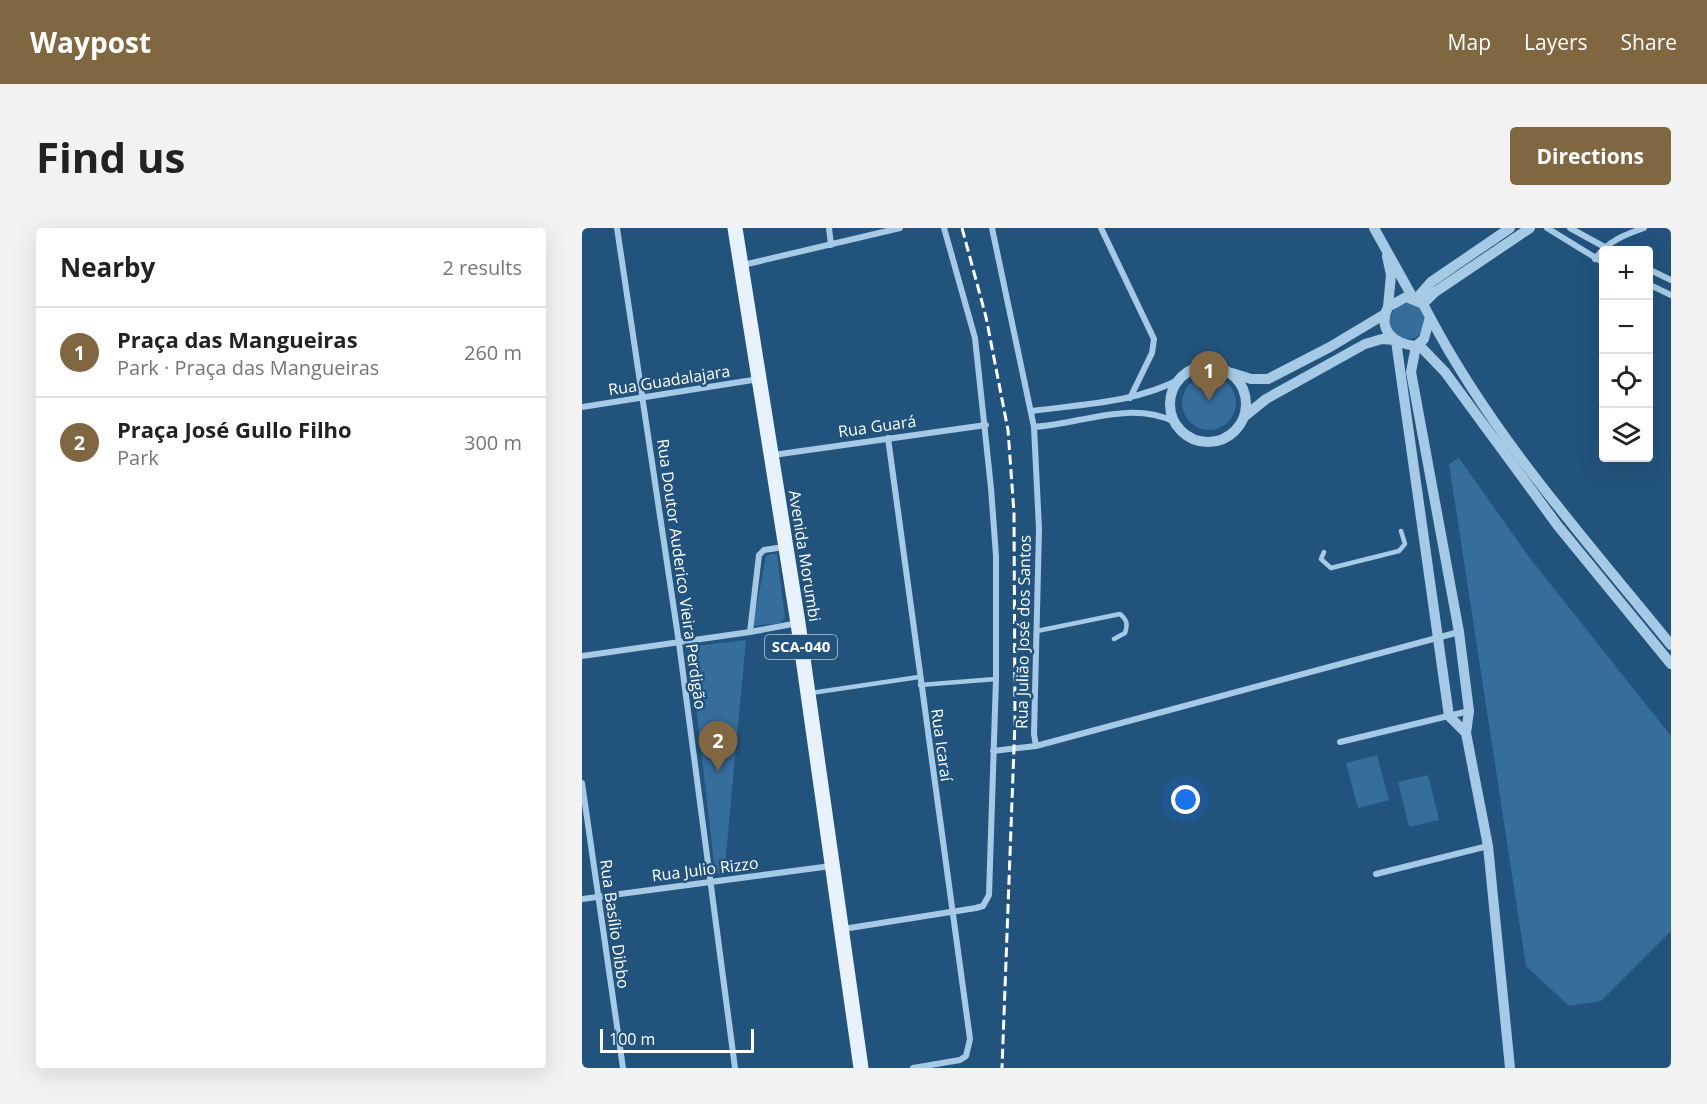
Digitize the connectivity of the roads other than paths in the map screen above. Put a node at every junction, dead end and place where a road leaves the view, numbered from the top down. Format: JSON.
{"nodes":[{"id":1,"x":617,"y":228,"type":"edge"},
{"id":2,"x":735,"y":228,"type":"edge"},
{"id":3,"x":829,"y":228,"type":"edge"},
{"id":4,"x":900,"y":228,"type":"edge"},
{"id":5,"x":944,"y":228,"type":"edge"},
{"id":6,"x":992,"y":228,"type":"edge"},
{"id":7,"x":1101,"y":228,"type":"edge"},
{"id":8,"x":1374,"y":228,"type":"edge"},
{"id":9,"x":1510,"y":228,"type":"edge"},
{"id":10,"x":1530,"y":228,"type":"edge"},
{"id":11,"x":1547,"y":228,"type":"edge"},
{"id":12,"x":1570,"y":228,"type":"edge"},
{"id":13,"x":1644,"y":228,"type":"edge"},
{"id":14,"x":1625,"y":231,"type":"edge"},
{"id":15,"x":1383,"y":244,"type":"junction"},
{"id":16,"x":831,"y":245,"type":"junction"},
{"id":17,"x":1602,"y":246,"type":"edge"},
{"id":18,"x":1610,"y":246,"type":"edge"},
{"id":19,"x":1599,"y":256,"type":"edge"},
{"id":20,"x":1595,"y":259,"type":"junction"},
{"id":21,"x":1599,"y":261,"type":"edge"},
{"id":22,"x":741,"y":266,"type":"junction"},
{"id":23,"x":1653,"y":271,"type":"edge"},
{"id":24,"x":1671,"y":280,"type":"edge"},
{"id":25,"x":1653,"y":286,"type":"edge"},
{"id":26,"x":1671,"y":295,"type":"edge"},
{"id":27,"x":1417,"y":300,"type":"junction"},
{"id":28,"x":1386,"y":311,"type":"junction"},
{"id":29,"x":1430,"y":317,"type":"junction"},
{"id":30,"x":1395,"y":341,"type":"junction"},
{"id":31,"x":1418,"y":346,"type":"junction"},
{"id":32,"x":1228,"y":372,"type":"junction"},
{"id":33,"x":759,"y":379,"type":"junction"},
{"id":34,"x":1180,"y":379,"type":"junction"},
{"id":35,"x":644,"y":397,"type":"junction"},
{"id":36,"x":1130,"y":398,"type":"junction"},
{"id":37,"x":582,"y":407,"type":"edge"},
{"id":38,"x":1032,"y":411,"type":"junction"},
{"id":39,"x":1245,"y":416,"type":"junction"},
{"id":40,"x":1175,"y":422,"type":"junction"},
{"id":41,"x":986,"y":425,"type":"junction"},
{"id":42,"x":1034,"y":427,"type":"junction"},
{"id":43,"x":888,"y":438,"type":"junction"},
{"id":44,"x":771,"y":455,"type":"junction"},
{"id":45,"x":1401,"y":531,"type":"dead end"},
{"id":46,"x":784,"y":547,"type":"junction"},
{"id":47,"x":1324,"y":552,"type":"dead end"},
{"id":48,"x":798,"y":623,"type":"junction"},
{"id":49,"x":1037,"y":631,"type":"junction"},
{"id":50,"x":750,"y":632,"type":"junction"},
{"id":51,"x":1459,"y":632,"type":"junction"},
{"id":52,"x":1114,"y":639,"type":"dead end"},
{"id":53,"x":1436,"y":639,"type":"junction"},
{"id":54,"x":679,"y":643,"type":"junction"},
{"id":55,"x":1671,"y":645,"type":"edge"},
{"id":56,"x":582,"y":656,"type":"edge"},
{"id":57,"x":1671,"y":663,"type":"edge"},
{"id":58,"x":919,"y":677,"type":"junction"},
{"id":59,"x":996,"y":680,"type":"junction"},
{"id":60,"x":920,"y":685,"type":"junction"},
{"id":61,"x":808,"y":693,"type":"junction"},
{"id":62,"x":1469,"y":711,"type":"junction"},
{"id":63,"x":1449,"y":716,"type":"junction"},
{"id":64,"x":1466,"y":733,"type":"junction"},
{"id":65,"x":1340,"y":742,"type":"dead end"},
{"id":66,"x":1036,"y":746,"type":"junction"},
{"id":67,"x":993,"y":751,"type":"junction"},
{"id":68,"x":582,"y":783,"type":"edge"},
{"id":69,"x":1488,"y":846,"type":"junction"},
{"id":70,"x":831,"y":866,"type":"junction"},
{"id":71,"x":1376,"y":874,"type":"dead end"},
{"id":72,"x":710,"y":882,"type":"junction"},
{"id":73,"x":598,"y":896,"type":"junction"},
{"id":74,"x":582,"y":899,"type":"edge"},
{"id":75,"x":951,"y":912,"type":"junction"},
{"id":76,"x":840,"y":929,"type":"junction"},
{"id":77,"x":623,"y":1068,"type":"edge"},
{"id":78,"x":735,"y":1068,"type":"edge"},
{"id":79,"x":861,"y":1068,"type":"edge"},
{"id":80,"x":913,"y":1068,"type":"edge"},
{"id":81,"x":1510,"y":1068,"type":"edge"}],
"edges":[{"from":1,"to":35,"type":"street","name":"Rua Doutor Auderico Vieira Perdigão"},
{"from":2,"to":22,"type":"main road","name":"Avenida Morumbi","number":"SCA-040"},
{"from":3,"to":16,"type":"street"},
{"from":4,"to":16,"type":"street"},
{"from":5,"to":41,"type":"street"},
{"from":6,"to":38,"type":"street","name":"Rua Julião José dos Santos"},
{"from":7,"to":36,"type":"street"},
{"from":8,"to":15,"type":"street"},
{"from":9,"to":27,"type":"street"},
{"from":10,"to":27,"type":"street"},
{"from":11,"to":20,"type":"street"},
{"from":12,"to":17,"type":"street"},
{"from":13,"to":14,"type":"street"},
{"from":14,"to":18,"type":"street"},
{"from":15,"to":27,"type":"street"},
{"from":15,"to":28,"type":"street"},
{"from":16,"to":22,"type":"street"},
{"from":19,"to":20,"type":"street"},
{"from":20,"to":21,"type":"street"},
{"from":22,"to":33,"type":"main road","name":"Avenida Morumbi","number":"SCA-040"},
{"from":23,"to":24,"type":"street"},
{"from":25,"to":26,"type":"street"},
{"from":27,"to":28,"type":"street"},
{"from":27,"to":29,"type":"street"},
{"from":28,"to":30,"type":"street"},
{"from":28,"to":32,"type":"street"},
{"from":29,"to":31,"type":"street"},
{"from":29,"to":55,"type":"street"},
{"from":30,"to":31,"type":"street"},
{"from":30,"to":39,"type":"street"},
{"from":30,"to":53,"type":"street"},
{"from":31,"to":51,"type":"street"},
{"from":31,"to":57,"type":"street"},
{"from":32,"to":34,"type":"street"},
{"from":32,"to":39,"type":"street"},
{"from":33,"to":35,"type":"street","name":"Rua Guadalajara"},
{"from":33,"to":44,"type":"main road","name":"Avenida Morumbi","number":"SCA-040"},
{"from":34,"to":36,"type":"street"},
{"from":34,"to":40,"type":"street"},
{"from":35,"to":37,"type":"street","name":"Rua Guadalajara"},
{"from":35,"to":54,"type":"street","name":"Rua Doutor Auderico Vieira Perdigão"},
{"from":36,"to":38,"type":"street"},
{"from":38,"to":42,"type":"street","name":"Rua Julião José dos Santos"},
{"from":39,"to":40,"type":"street"},
{"from":40,"to":42,"type":"street"},
{"from":41,"to":43,"type":"street","name":"Rua Guará"},
{"from":41,"to":59,"type":"street"},
{"from":42,"to":49,"type":"street","name":"Rua Julião José dos Santos"},
{"from":43,"to":44,"type":"street","name":"Rua Guará"},
{"from":43,"to":58,"type":"street","name":"Rua Icaraí"},
{"from":44,"to":46,"type":"main road","name":"Avenida Morumbi","number":"SCA-040"},
{"from":45,"to":47,"type":"lane"},
{"from":46,"to":48,"type":"main road","name":"Avenida Morumbi","number":"SCA-040"},
{"from":46,"to":50,"type":"street"},
{"from":48,"to":50,"type":"street"},
{"from":48,"to":61,"type":"main road","name":"Avenida Morumbi","number":"SCA-040"},
{"from":49,"to":52,"type":"lane"},
{"from":49,"to":66,"type":"street","name":"Rua Julião José dos Santos"},
{"from":50,"to":54,"type":"street"},
{"from":51,"to":53,"type":"street","name":"Rua Julião José dos Santos"},
{"from":51,"to":62,"type":"street"},
{"from":53,"to":63,"type":"street"},
{"from":53,"to":66,"type":"street","name":"Rua Julião José dos Santos"},
{"from":54,"to":56,"type":"street"},
{"from":54,"to":72,"type":"street","name":"Rua Doutor Auderico Vieira Perdigão"},
{"from":58,"to":60,"type":"street","name":"Rua Icaraí"},
{"from":58,"to":61,"type":"lane"},
{"from":59,"to":60,"type":"lane"},
{"from":59,"to":67,"type":"street"},
{"from":60,"to":75,"type":"street","name":"Rua Icaraí"},
{"from":61,"to":70,"type":"main road","name":"Avenida Morumbi","number":"SCA-040"},
{"from":62,"to":63,"type":"street"},
{"from":62,"to":64,"type":"street"},
{"from":63,"to":64,"type":"street"},
{"from":63,"to":65,"type":"street"},
{"from":64,"to":69,"type":"street"},
{"from":66,"to":67,"type":"street"},
{"from":67,"to":75,"type":"street"},
{"from":68,"to":73,"type":"street","name":"Rua Basílio Dibbo"},
{"from":69,"to":71,"type":"street"},
{"from":69,"to":81,"type":"street"},
{"from":70,"to":72,"type":"street","name":"Rua Julio Rizzo"},
{"from":70,"to":76,"type":"main road","name":"Avenida Morumbi","number":"SCA-040"},
{"from":72,"to":73,"type":"street","name":"Rua Julio Rizzo"},
{"from":72,"to":78,"type":"street","name":"Rua Doutor Auderico Vieira Perdigão"},
{"from":73,"to":74,"type":"street","name":"Rua Julio Rizzo"},
{"from":73,"to":77,"type":"street","name":"Rua Basílio Dibbo"},
{"from":75,"to":76,"type":"street"},
{"from":75,"to":80,"type":"street","name":"Rua Icaraí"},
{"from":76,"to":79,"type":"main road","name":"Avenida Morumbi","number":"SCA-040"}]}
